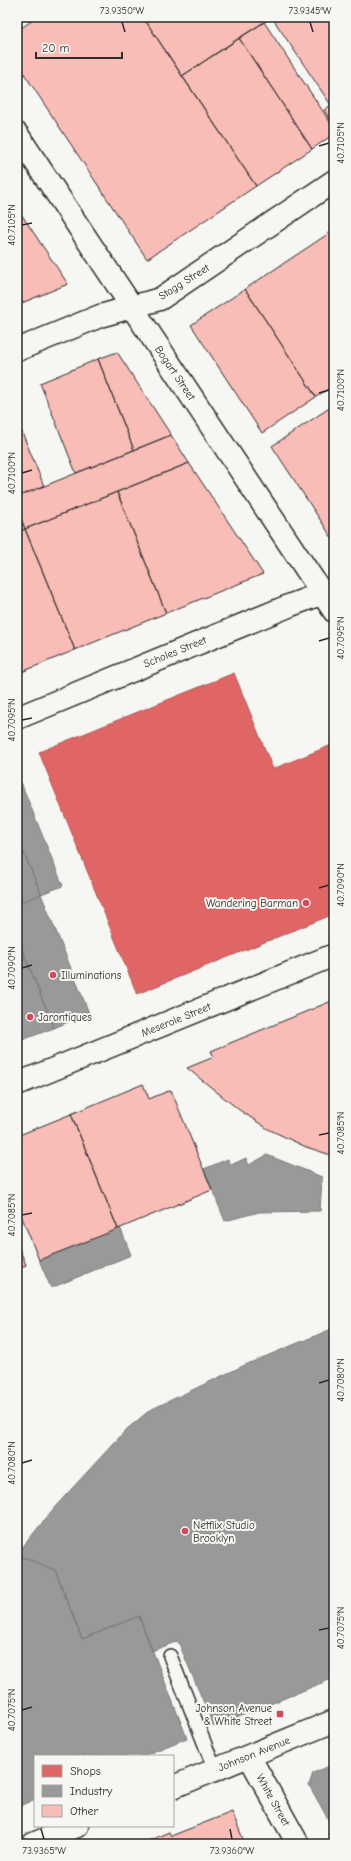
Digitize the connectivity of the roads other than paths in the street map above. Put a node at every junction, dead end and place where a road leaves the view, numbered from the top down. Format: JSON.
{"nodes":[{"id":1,"x":17,"y":134,"type":"edge"},
{"id":2,"x":334,"y":181,"type":"edge"},
{"id":3,"x":131,"y":306,"type":"junction"},
{"id":4,"x":17,"y":350,"type":"edge"},
{"id":5,"x":328,"y":591,"type":"edge"},
{"id":6,"x":334,"y":611,"type":"edge"},
{"id":7,"x":17,"y":718,"type":"edge"},
{"id":8,"x":334,"y":955,"type":"edge"},
{"id":9,"x":17,"y":1084,"type":"edge"},
{"id":10,"x":170,"y":1656,"type":"dead end"},
{"id":11,"x":334,"y":1721,"type":"edge"},
{"id":12,"x":249,"y":1756,"type":"junction"},
{"id":13,"x":216,"y":1770,"type":"junction"},
{"id":14,"x":174,"y":1787,"type":"edge"},
{"id":15,"x":75,"y":1827,"type":"edge"},
{"id":16,"x":33,"y":1844,"type":"edge"},
{"id":17,"x":298,"y":1844,"type":"edge"}],
"edges":[{"from":1,"to":3,"type":"street","name":"Bogart Street"},
{"from":2,"to":3,"type":"street","name":"Stagg Street"},
{"from":3,"to":4,"type":"street","name":"Stagg Street"},
{"from":3,"to":5,"type":"street","name":"Bogart Street"},
{"from":5,"to":6,"type":"street","name":"Bogart Street"},
{"from":5,"to":7,"type":"street","name":"Scholes Street"},
{"from":8,"to":9,"type":"street","name":"Meserole Street"},
{"from":10,"to":13,"type":"lane"},
{"from":11,"to":12,"type":"street","name":"Johnson Avenue"},
{"from":12,"to":13,"type":"street","name":"Johnson Avenue"},
{"from":12,"to":17,"type":"street","name":"White Street"},
{"from":13,"to":14,"type":"street","name":"Johnson Avenue"},
{"from":15,"to":16,"type":"street"}]}
